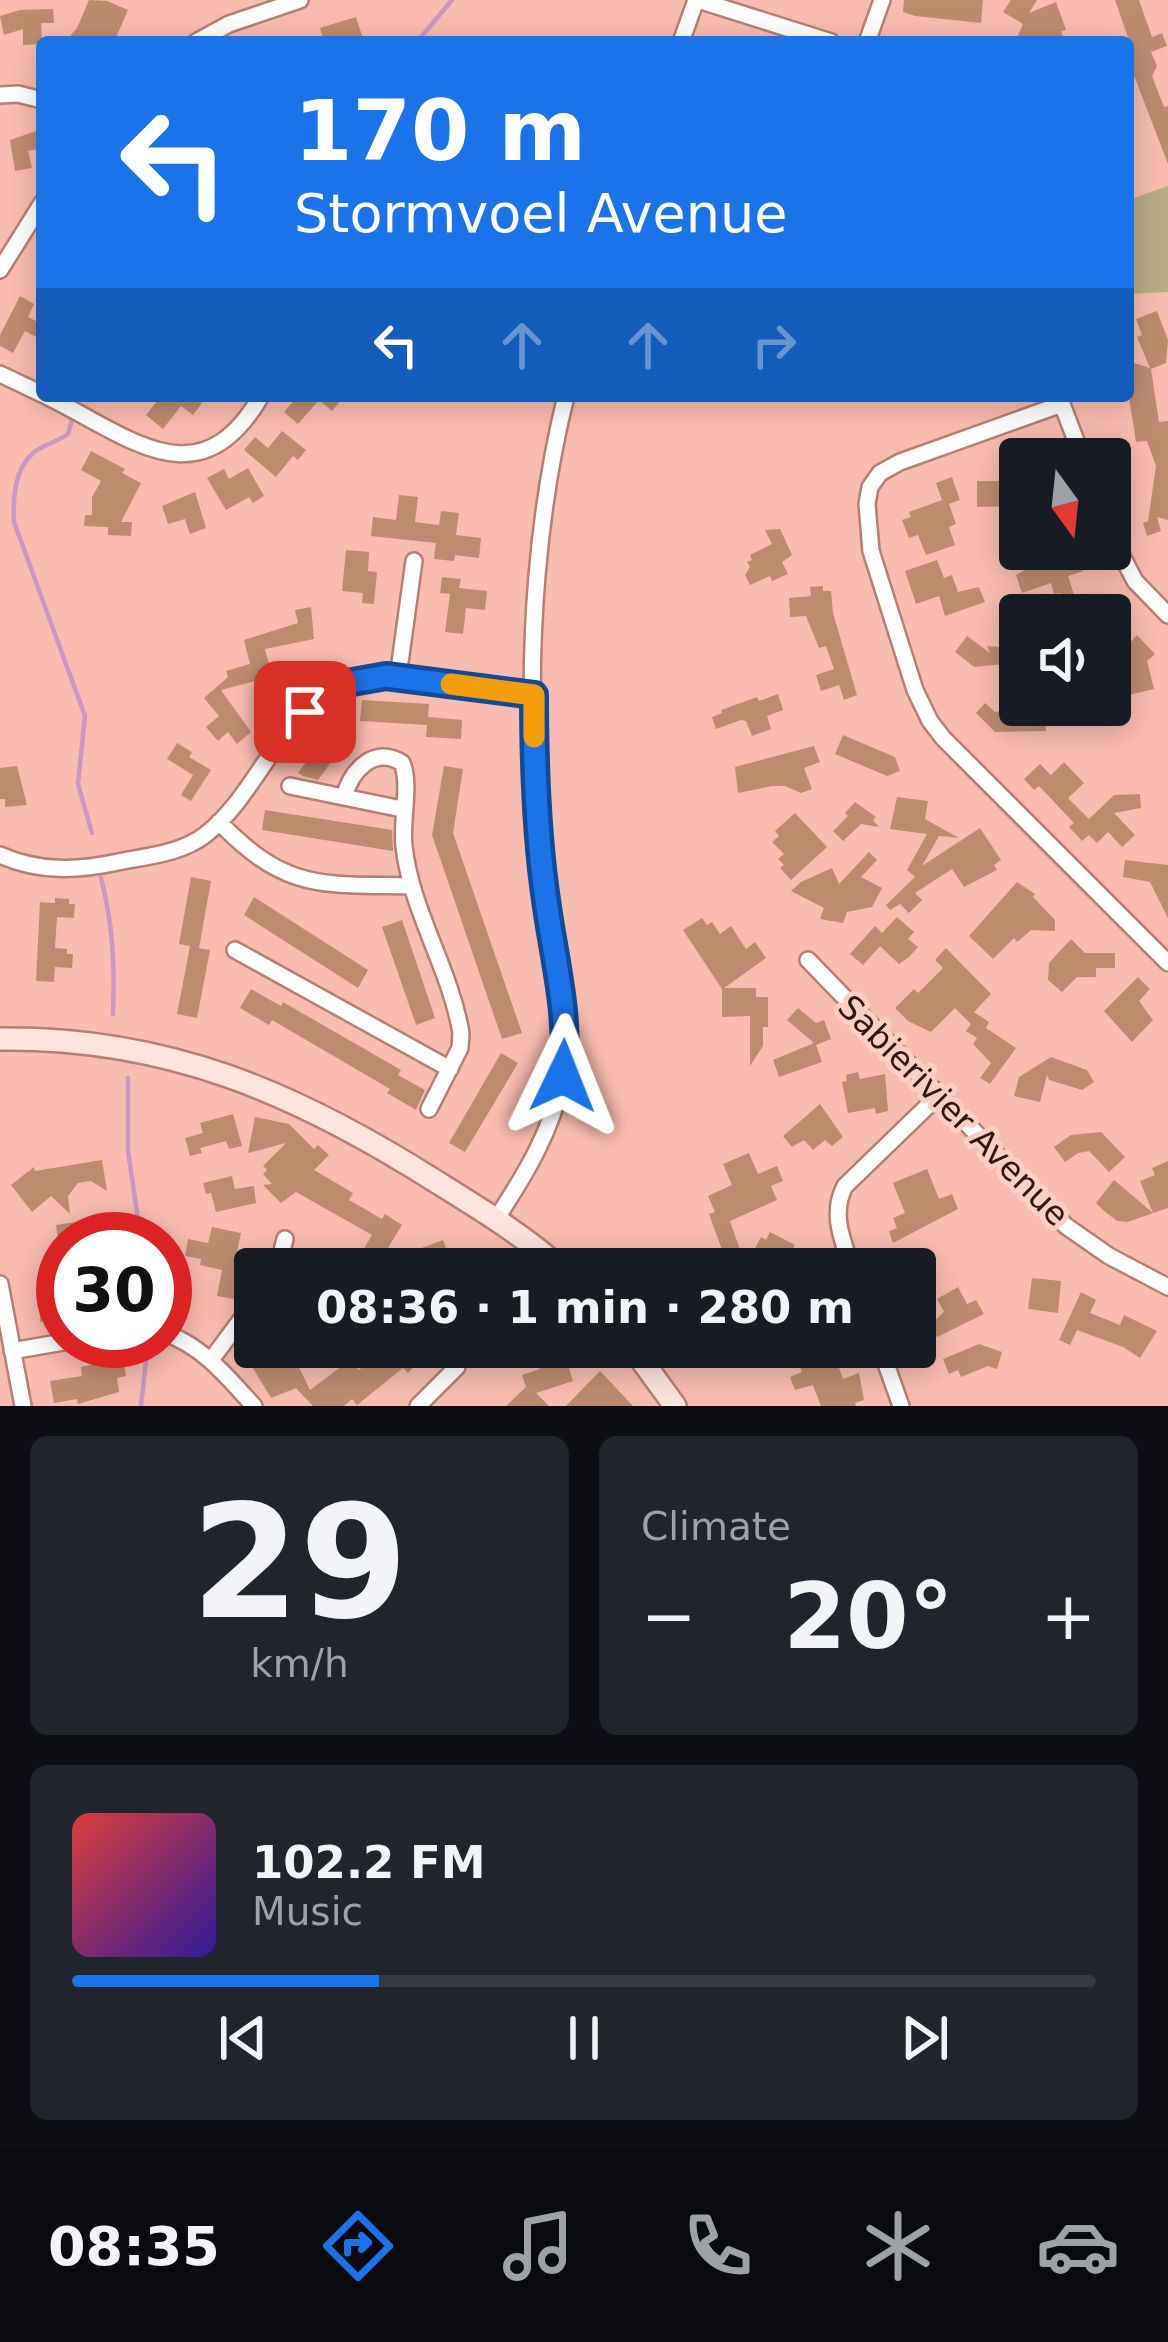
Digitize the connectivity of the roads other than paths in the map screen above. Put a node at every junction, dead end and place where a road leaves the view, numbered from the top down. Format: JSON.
{"nodes":[{"id":1,"x":300,"y":0,"type":"edge"},
{"id":2,"x":697,"y":0,"type":"edge"},
{"id":3,"x":882,"y":0,"type":"edge"},
{"id":4,"x":207,"y":36,"type":"edge"},
{"id":5,"x":683,"y":36,"type":"edge"},
{"id":6,"x":812,"y":36,"type":"edge"},
{"id":7,"x":869,"y":36,"type":"edge"},
{"id":8,"x":0,"y":94,"type":"edge"},
{"id":9,"x":36,"y":98,"type":"edge"},
{"id":10,"x":36,"y":213,"type":"edge"},
{"id":11,"x":0,"y":270,"type":"edge"},
{"id":12,"x":0,"y":374,"type":"edge"},
{"id":13,"x":36,"y":391,"type":"edge"},
{"id":14,"x":59,"y":402,"type":"edge"},
{"id":15,"x":257,"y":402,"type":"edge"},
{"id":16,"x":565,"y":402,"type":"edge"},
{"id":17,"x":1055,"y":402,"type":"edge"},
{"id":18,"x":1061,"y":402,"type":"edge"},
{"id":19,"x":1074,"y":438,"type":"edge"},
{"id":20,"x":414,"y":561,"type":"dead end"},
{"id":21,"x":1129,"y":570,"type":"edge"},
{"id":22,"x":1168,"y":615,"type":"edge"},
{"id":23,"x":398,"y":677,"type":"junction"},
{"id":24,"x":534,"y":695,"type":"junction"},
{"id":25,"x":290,"y":786,"type":"dead end"},
{"id":26,"x":344,"y":797,"type":"junction"},
{"id":27,"x":402,"y":808,"type":"junction"},
{"id":28,"x":219,"y":822,"type":"junction"},
{"id":29,"x":0,"y":855,"type":"edge"},
{"id":30,"x":412,"y":886,"type":"junction"},
{"id":31,"x":235,"y":950,"type":"dead end"},
{"id":32,"x":808,"y":960,"type":"dead end"},
{"id":33,"x":1168,"y":963,"type":"edge"},
{"id":34,"x":0,"y":1039,"type":"edge"},
{"id":35,"x":450,"y":1069,"type":"junction"},
{"id":36,"x":938,"y":1097,"type":"junction"},
{"id":37,"x":429,"y":1109,"type":"dead end"},
{"id":38,"x":496,"y":1219,"type":"junction"},
{"id":39,"x":285,"y":1239,"type":"dead end"},
{"id":40,"x":283,"y":1248,"type":"edge"},
{"id":41,"x":534,"y":1248,"type":"edge"},
{"id":42,"x":846,"y":1248,"type":"edge"},
{"id":43,"x":0,"y":1283,"type":"edge"},
{"id":44,"x":1168,"y":1287,"type":"edge"},
{"id":45,"x":234,"y":1329,"type":"edge"},
{"id":46,"x":36,"y":1347,"type":"edge"},
{"id":47,"x":192,"y":1349,"type":"edge"},
{"id":48,"x":12,"y":1351,"type":"junction"},
{"id":49,"x":211,"y":1360,"type":"junction"},
{"id":50,"x":456,"y":1368,"type":"edge"},
{"id":51,"x":647,"y":1368,"type":"edge"},
{"id":52,"x":887,"y":1368,"type":"edge"},
{"id":53,"x":22,"y":1406,"type":"edge"},
{"id":54,"x":254,"y":1406,"type":"edge"},
{"id":55,"x":418,"y":1406,"type":"edge"},
{"id":56,"x":675,"y":1406,"type":"edge"},
{"id":57,"x":901,"y":1406,"type":"edge"}],
"edges":[{"from":1,"to":4,"type":"street"},
{"from":2,"to":5,"type":"street"},
{"from":2,"to":6,"type":"street"},
{"from":3,"to":7,"type":"street"},
{"from":8,"to":9,"type":"street"},
{"from":10,"to":11,"type":"street"},
{"from":12,"to":13,"type":"street"},
{"from":14,"to":15,"type":"street"},
{"from":16,"to":24,"type":"street"},
{"from":17,"to":33,"type":"street"},
{"from":18,"to":19,"type":"street"},
{"from":20,"to":23,"type":"street"},
{"from":21,"to":22,"type":"street"},
{"from":23,"to":24,"type":"street"},
{"from":23,"to":28,"type":"street"},
{"from":24,"to":38,"type":"street"},
{"from":25,"to":26,"type":"street"},
{"from":26,"to":27,"type":"street"},
{"from":26,"to":27,"type":"street"},
{"from":27,"to":30,"type":"street"},
{"from":28,"to":29,"type":"street"},
{"from":28,"to":30,"type":"street"},
{"from":30,"to":35,"type":"street"},
{"from":31,"to":35,"type":"street"},
{"from":32,"to":36,"type":"street","name":"Sabierivier Avenue"},
{"from":34,"to":38,"type":"street"},
{"from":35,"to":37,"type":"street"},
{"from":36,"to":42,"type":"street"},
{"from":36,"to":44,"type":"street","name":"Sabierivier Avenue"},
{"from":38,"to":41,"type":"street"},
{"from":39,"to":40,"type":"street"},
{"from":43,"to":48,"type":"street"},
{"from":45,"to":49,"type":"street"},
{"from":46,"to":48,"type":"street"},
{"from":47,"to":49,"type":"street"},
{"from":48,"to":53,"type":"street"},
{"from":49,"to":54,"type":"street"},
{"from":50,"to":55,"type":"street"},
{"from":51,"to":56,"type":"street"},
{"from":52,"to":57,"type":"street"}]}
